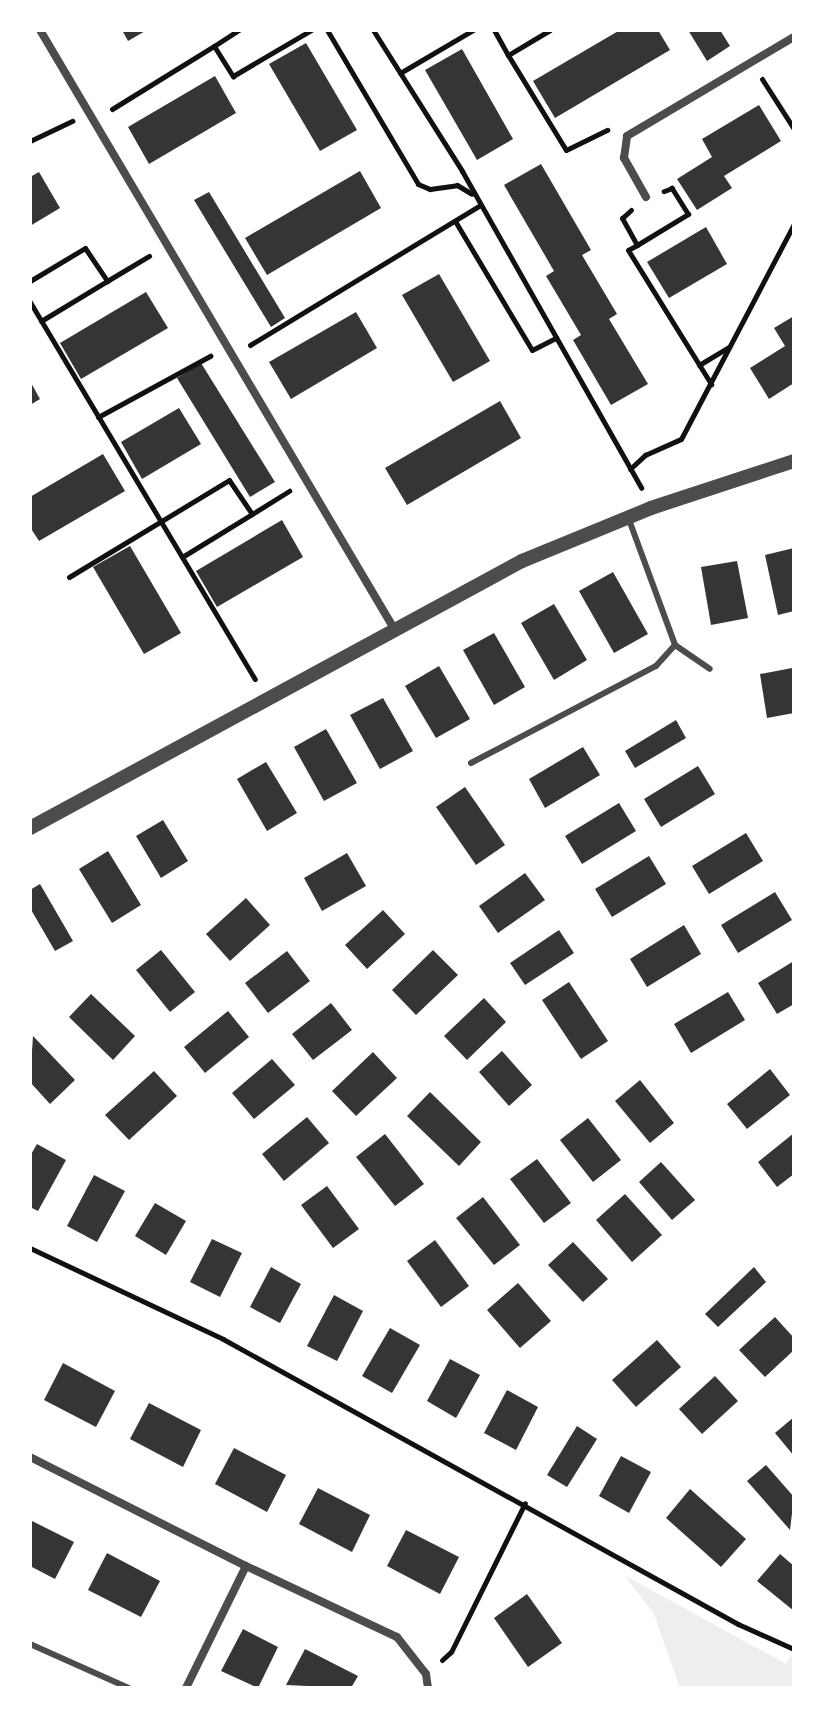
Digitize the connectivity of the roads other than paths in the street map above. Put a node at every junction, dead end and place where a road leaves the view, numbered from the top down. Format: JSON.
{"nodes":[{"id":1,"x":40,"y":30,"type":"edge"},
{"id":2,"x":794,"y":37,"type":"edge"},
{"id":3,"x":646,"y":197,"type":"road end"},
{"id":4,"x":794,"y":461,"type":"edge"},
{"id":5,"x":628,"y":517,"type":"junction"},
{"id":6,"x":393,"y":627,"type":"junction"},
{"id":7,"x":675,"y":645,"type":"junction"},
{"id":8,"x":710,"y":669,"type":"dead end"},
{"id":9,"x":471,"y":763,"type":"dead end"},
{"id":10,"x":30,"y":828,"type":"edge"},
{"id":11,"x":30,"y":1457,"type":"edge"},
{"id":12,"x":246,"y":1566,"type":"junction"},
{"id":13,"x":30,"y":1644,"type":"edge"},
{"id":14,"x":129,"y":1688,"type":"edge"},
{"id":15,"x":186,"y":1688,"type":"edge"},
{"id":16,"x":428,"y":1688,"type":"edge"}],
"edges":[{"from":1,"to":6,"type":"street"},
{"from":2,"to":3,"type":"street"},
{"from":4,"to":5,"type":"street"},
{"from":5,"to":6,"type":"street"},
{"from":5,"to":7,"type":"lane"},
{"from":6,"to":10,"type":"street"},
{"from":7,"to":8,"type":"lane"},
{"from":7,"to":9,"type":"lane"},
{"from":11,"to":12,"type":"street"},
{"from":12,"to":15,"type":"street"},
{"from":12,"to":16,"type":"street"},
{"from":13,"to":14,"type":"lane"}]}
